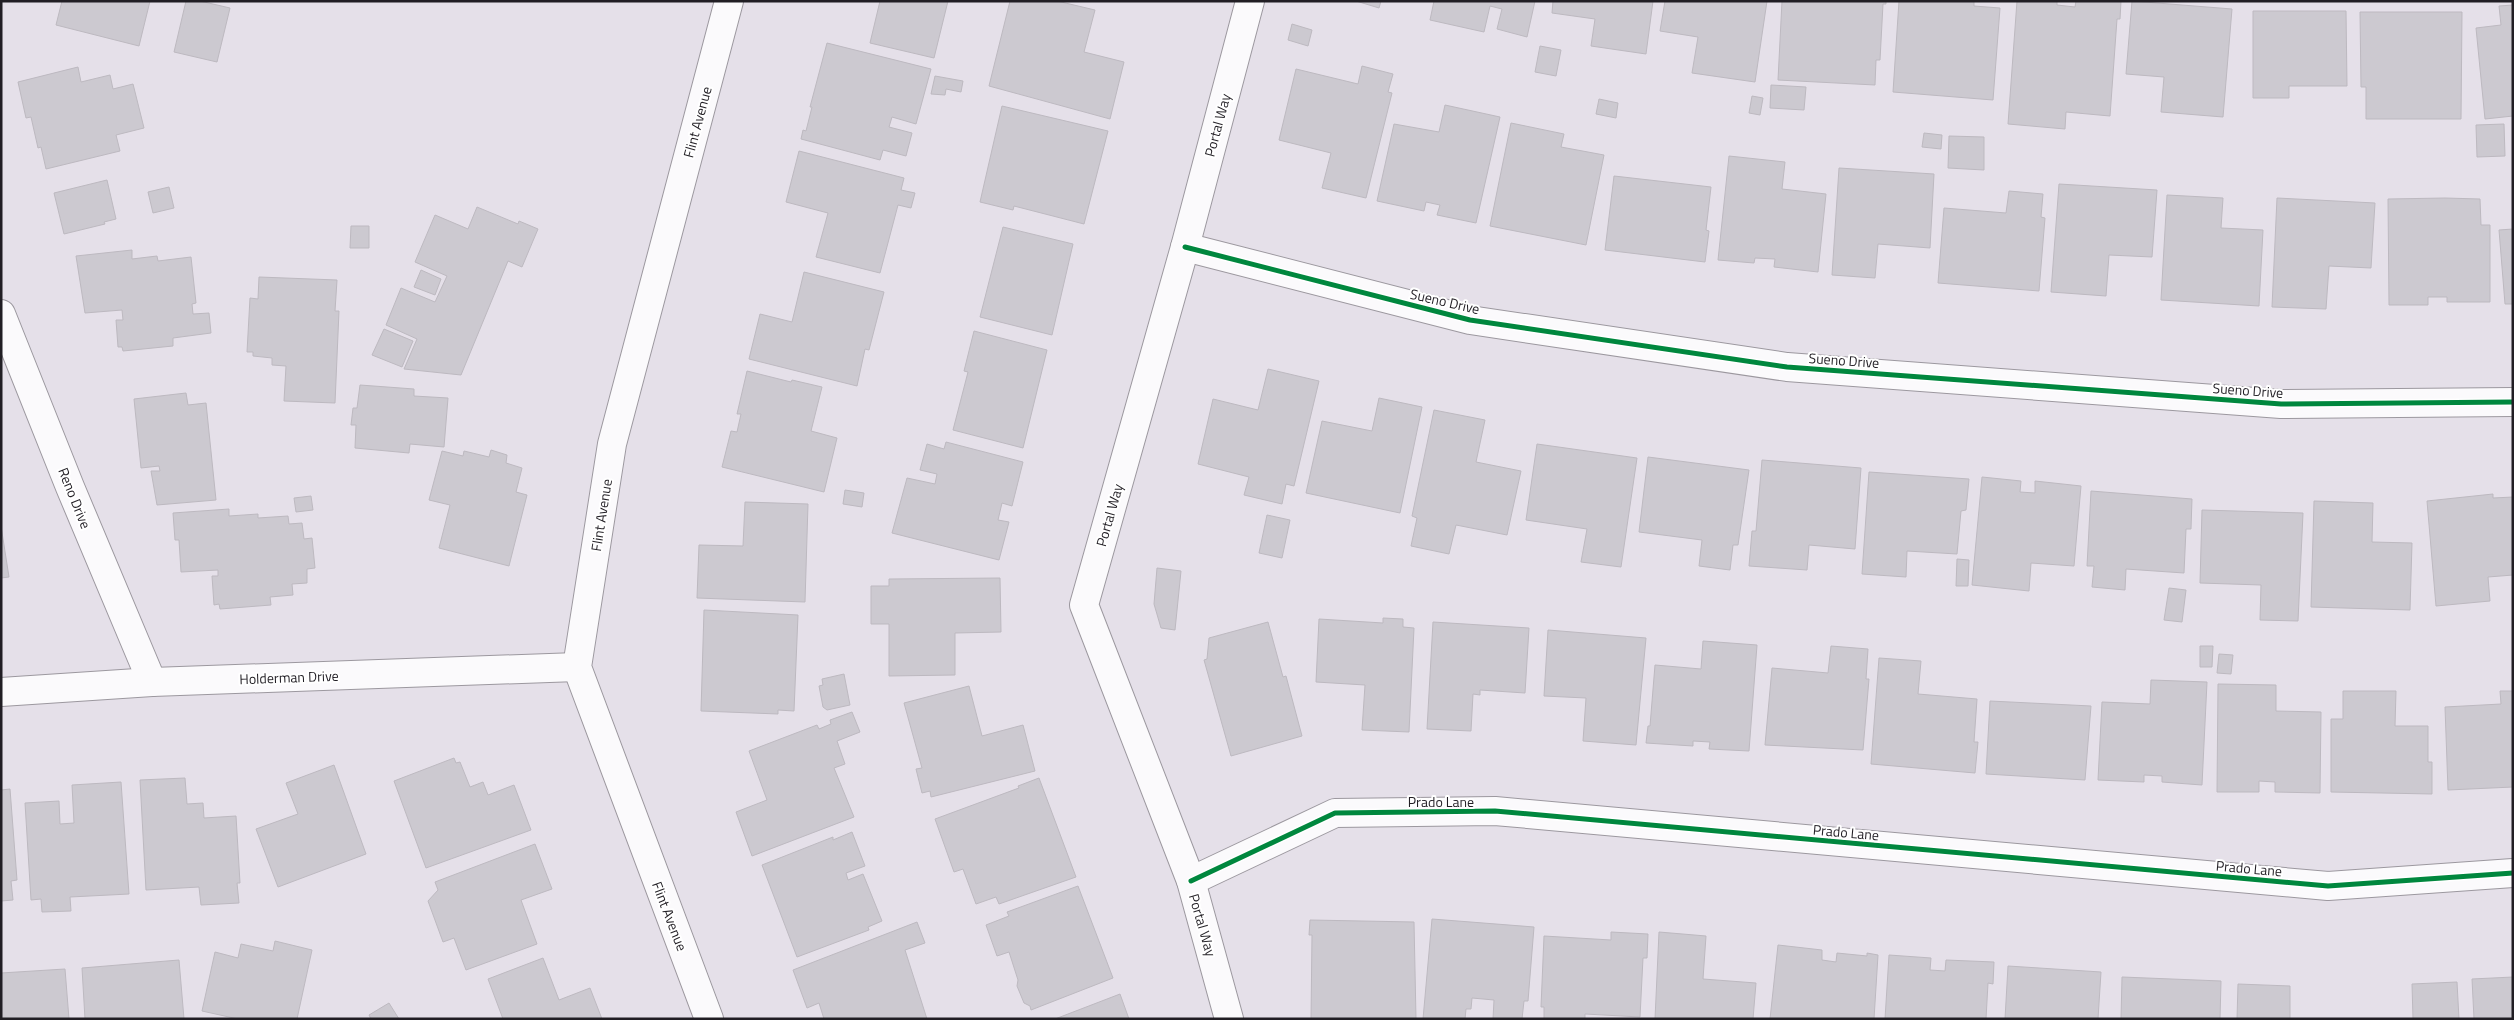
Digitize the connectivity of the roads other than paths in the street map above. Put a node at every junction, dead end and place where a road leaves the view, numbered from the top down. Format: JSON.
{"nodes":[{"id":1,"x":729,"y":1,"type":"edge"},
{"id":2,"x":1250,"y":1,"type":"edge"},
{"id":3,"x":1185,"y":247,"type":"junction"},
{"id":4,"x":1,"y":314,"type":"edge"},
{"id":5,"x":2513,"y":402,"type":"edge"},
{"id":6,"x":577,"y":667,"type":"junction"},
{"id":7,"x":152,"y":682,"type":"junction"},
{"id":8,"x":1,"y":692,"type":"edge"},
{"id":9,"x":2513,"y":873,"type":"edge"},
{"id":10,"x":1191,"y":881,"type":"junction"},
{"id":11,"x":709,"y":1019,"type":"edge"},
{"id":12,"x":1229,"y":1019,"type":"edge"}],
"edges":[{"from":1,"to":6,"type":"street","name":"Flint Avenue"},
{"from":2,"to":3,"type":"street","name":"Portal Way"},
{"from":3,"to":5,"type":"street","name":"Sueno Drive"},
{"from":3,"to":10,"type":"street","name":"Portal Way"},
{"from":4,"to":7,"type":"street","name":"Reno Drive"},
{"from":6,"to":7,"type":"street","name":"Holderman Drive"},
{"from":6,"to":11,"type":"street","name":"Flint Avenue"},
{"from":7,"to":8,"type":"street","name":"Holderman Drive"},
{"from":9,"to":10,"type":"street","name":"Prado Lane"},
{"from":10,"to":12,"type":"street","name":"Portal Way"}]}
